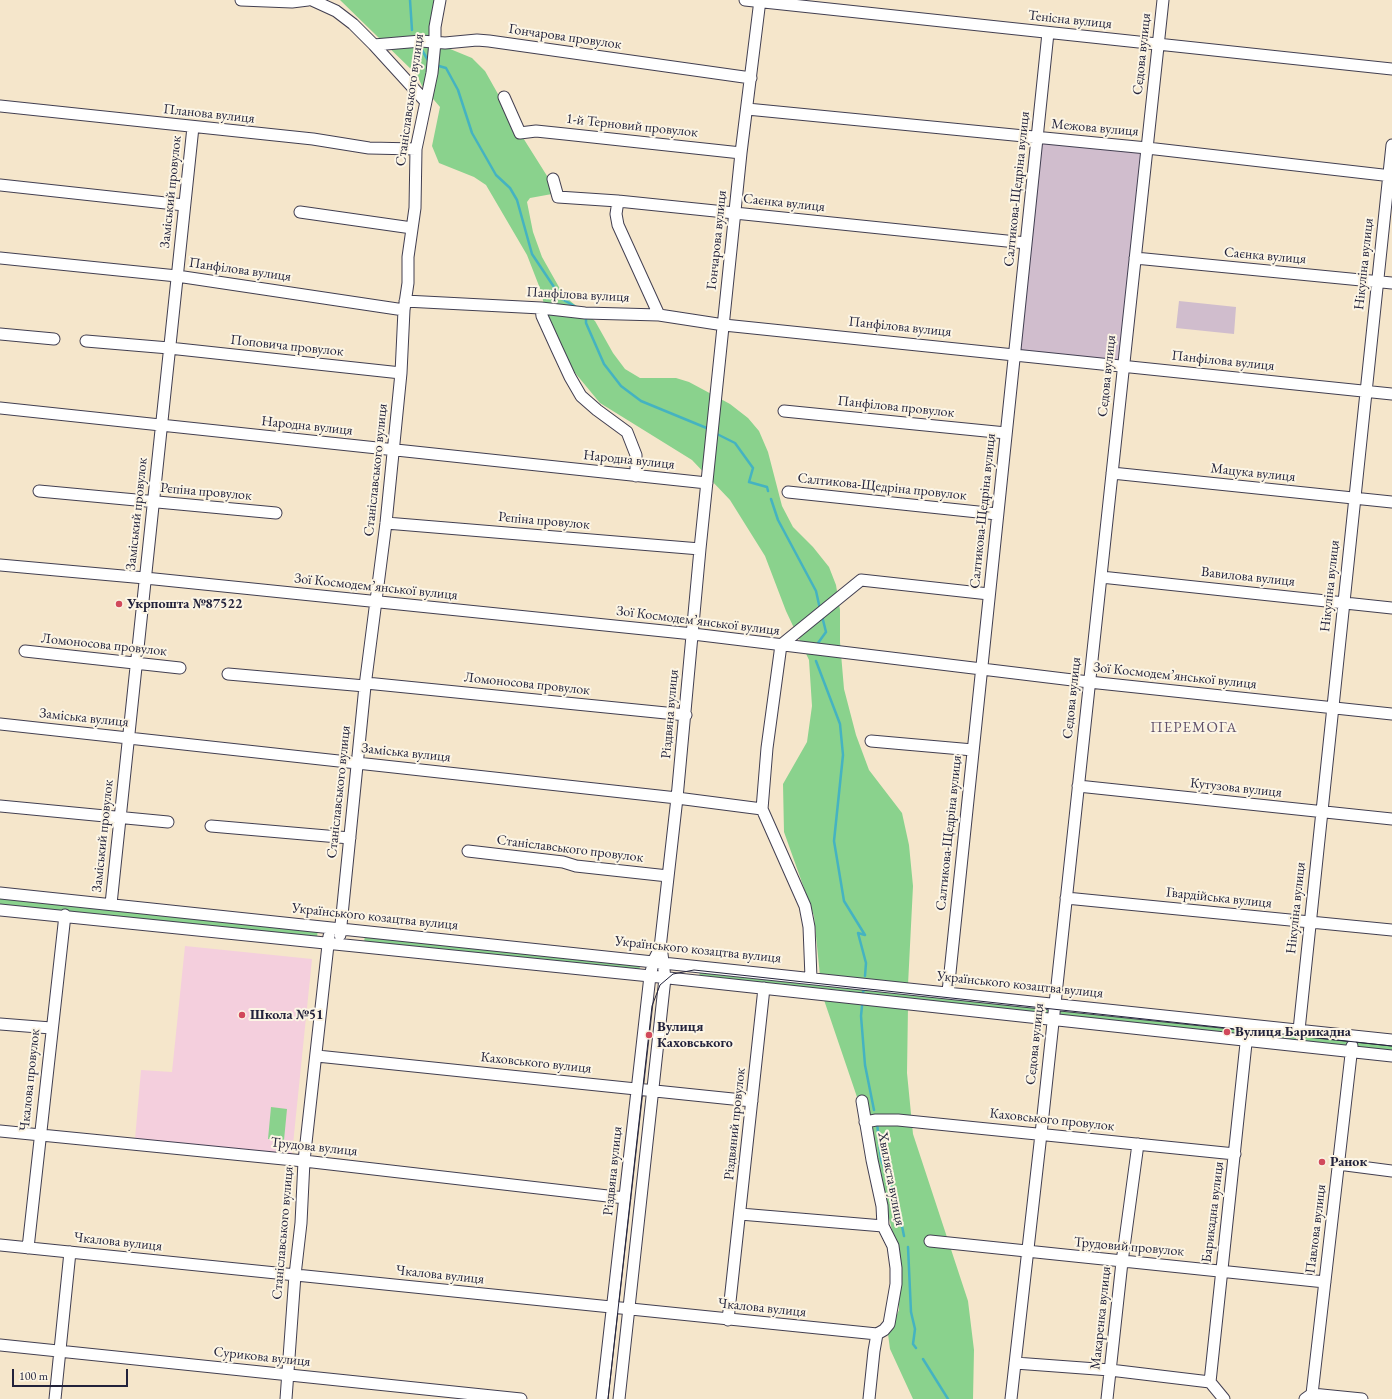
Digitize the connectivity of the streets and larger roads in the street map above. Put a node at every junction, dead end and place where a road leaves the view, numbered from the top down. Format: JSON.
{"nodes":[{"id":1,"x":240,"y":0,"type":"edge"},
{"id":2,"x":308,"y":0,"type":"edge"},
{"id":3,"x":312,"y":0,"type":"edge"},
{"id":4,"x":440,"y":0,"type":"edge"},
{"id":5,"x":745,"y":0,"type":"edge"},
{"id":6,"x":1163,"y":0,"type":"edge"},
{"id":7,"x":760,"y":1,"type":"edge"},
{"id":8,"x":846,"y":6,"type":"edge"},
{"id":9,"x":1048,"y":33,"type":"junction"},
{"id":10,"x":435,"y":42,"type":"junction"},
{"id":11,"x":1158,"y":44,"type":"junction"},
{"id":12,"x":374,"y":45,"type":"junction"},
{"id":13,"x":1392,"y":69,"type":"edge"},
{"id":14,"x":751,"y":78,"type":"junction"},
{"id":15,"x":504,"y":97,"type":"dead end"},
{"id":16,"x":426,"y":102,"type":"junction"},
{"id":17,"x":0,"y":106,"type":"edge"},
{"id":18,"x":747,"y":109,"type":"junction"},
{"id":19,"x":193,"y":127,"type":"junction"},
{"id":20,"x":1038,"y":138,"type":"junction"},
{"id":21,"x":1392,"y":145,"type":"edge"},
{"id":22,"x":1147,"y":148,"type":"junction"},
{"id":23,"x":416,"y":149,"type":"junction"},
{"id":24,"x":741,"y":153,"type":"junction"},
{"id":25,"x":1390,"y":175,"type":"edge"},
{"id":26,"x":553,"y":179,"type":"dead end"},
{"id":27,"x":0,"y":185,"type":"edge"},
{"id":28,"x":618,"y":201,"type":"junction"},
{"id":29,"x":184,"y":205,"type":"junction"},
{"id":30,"x":300,"y":212,"type":"dead end"},
{"id":31,"x":736,"y":213,"type":"junction"},
{"id":32,"x":412,"y":228,"type":"junction"},
{"id":33,"x":1026,"y":243,"type":"junction"},
{"id":34,"x":0,"y":258,"type":"edge"},
{"id":35,"x":1135,"y":258,"type":"junction"},
{"id":36,"x":177,"y":276,"type":"junction"},
{"id":37,"x":1378,"y":281,"type":"junction"},
{"id":38,"x":1392,"y":283,"type":"edge"},
{"id":39,"x":405,"y":305,"type":"junction"},
{"id":40,"x":541,"y":308,"type":"junction"},
{"id":41,"x":659,"y":315,"type":"junction"},
{"id":42,"x":724,"y":325,"type":"junction"},
{"id":43,"x":0,"y":334,"type":"edge"},
{"id":44,"x":54,"y":339,"type":"dead end"},
{"id":45,"x":86,"y":342,"type":"dead end"},
{"id":46,"x":169,"y":348,"type":"junction"},
{"id":47,"x":1014,"y":354,"type":"junction"},
{"id":48,"x":1123,"y":366,"type":"junction"},
{"id":49,"x":401,"y":373,"type":"junction"},
{"id":50,"x":1366,"y":392,"type":"junction"},
{"id":51,"x":1392,"y":394,"type":"edge"},
{"id":52,"x":0,"y":408,"type":"edge"},
{"id":53,"x":784,"y":411,"type":"dead end"},
{"id":54,"x":161,"y":426,"type":"junction"},
{"id":55,"x":1006,"y":433,"type":"junction"},
{"id":56,"x":393,"y":450,"type":"junction"},
{"id":57,"x":1112,"y":473,"type":"junction"},
{"id":58,"x":636,"y":476,"type":"junction"},
{"id":59,"x":707,"y":483,"type":"junction"},
{"id":60,"x":39,"y":491,"type":"dead end"},
{"id":61,"x":788,"y":492,"type":"dead end"},
{"id":62,"x":1355,"y":498,"type":"junction"},
{"id":63,"x":153,"y":502,"type":"junction"},
{"id":64,"x":1392,"y":502,"type":"edge"},
{"id":65,"x":276,"y":513,"type":"dead end"},
{"id":66,"x":997,"y":514,"type":"junction"},
{"id":67,"x":386,"y":523,"type":"junction"},
{"id":68,"x":700,"y":549,"type":"junction"},
{"id":69,"x":0,"y":565,"type":"edge"},
{"id":70,"x":1100,"y":577,"type":"junction"},
{"id":71,"x":145,"y":578,"type":"junction"},
{"id":72,"x":989,"y":594,"type":"junction"},
{"id":73,"x":1344,"y":602,"type":"junction"},
{"id":74,"x":376,"y":603,"type":"junction"},
{"id":75,"x":1392,"y":608,"type":"edge"},
{"id":76,"x":693,"y":634,"type":"junction"},
{"id":77,"x":781,"y":645,"type":"junction"},
{"id":78,"x":25,"y":652,"type":"dead end"},
{"id":79,"x":136,"y":663,"type":"junction"},
{"id":80,"x":180,"y":668,"type":"dead end"},
{"id":81,"x":981,"y":670,"type":"junction"},
{"id":82,"x":228,"y":674,"type":"dead end"},
{"id":83,"x":1089,"y":682,"type":"junction"},
{"id":84,"x":365,"y":685,"type":"junction"},
{"id":85,"x":1333,"y":708,"type":"junction"},
{"id":86,"x":1392,"y":714,"type":"edge"},
{"id":87,"x":686,"y":715,"type":"junction"},
{"id":88,"x":0,"y":724,"type":"edge"},
{"id":89,"x":128,"y":738,"type":"junction"},
{"id":90,"x":871,"y":741,"type":"dead end"},
{"id":91,"x":973,"y":750,"type":"junction"},
{"id":92,"x":357,"y":763,"type":"junction"},
{"id":93,"x":1078,"y":786,"type":"junction"},
{"id":94,"x":677,"y":798,"type":"junction"},
{"id":95,"x":0,"y":806,"type":"edge"},
{"id":96,"x":762,"y":809,"type":"junction"},
{"id":97,"x":1322,"y":812,"type":"junction"},
{"id":98,"x":120,"y":818,"type":"junction"},
{"id":99,"x":1392,"y":819,"type":"edge"},
{"id":100,"x":168,"y":822,"type":"dead end"},
{"id":101,"x":212,"y":826,"type":"dead end"},
{"id":102,"x":350,"y":838,"type":"junction"},
{"id":103,"x":468,"y":851,"type":"dead end"},
{"id":104,"x":668,"y":876,"type":"junction"},
{"id":105,"x":0,"y":893,"type":"edge"},
{"id":106,"x":1066,"y":898,"type":"junction"},
{"id":107,"x":111,"y":904,"type":"junction"},
{"id":108,"x":0,"y":910,"type":"edge"},
{"id":109,"x":65,"y":916,"type":"junction"},
{"id":110,"x":1310,"y":923,"type":"junction"},
{"id":111,"x":335,"y":928,"type":"junction"},
{"id":112,"x":1392,"y":930,"type":"edge"},
{"id":113,"x":334,"y":943,"type":"junction"},
{"id":114,"x":659,"y":961,"type":"junction"},
{"id":115,"x":650,"y":976,"type":"junction"},
{"id":116,"x":665,"y":978,"type":"junction"},
{"id":117,"x":811,"y":978,"type":"junction"},
{"id":118,"x":764,"y":988,"type":"junction"},
{"id":119,"x":948,"y":992,"type":"junction"},
{"id":120,"x":1054,"y":1004,"type":"junction"},
{"id":121,"x":1052,"y":1019,"type":"junction"},
{"id":122,"x":0,"y":1024,"type":"edge"},
{"id":123,"x":1248,"y":1024,"type":"junction"},
{"id":124,"x":51,"y":1028,"type":"junction"},
{"id":125,"x":1299,"y":1030,"type":"junction"},
{"id":126,"x":1353,"y":1036,"type":"junction"},
{"id":127,"x":1247,"y":1040,"type":"junction"},
{"id":128,"x":1392,"y":1040,"type":"edge"},
{"id":129,"x":1351,"y":1052,"type":"junction"},
{"id":130,"x":317,"y":1056,"type":"junction"},
{"id":131,"x":1392,"y":1056,"type":"edge"},
{"id":132,"x":637,"y":1088,"type":"junction"},
{"id":133,"x":653,"y":1090,"type":"junction"},
{"id":134,"x":862,"y":1100,"type":"dead end"},
{"id":135,"x":752,"y":1101,"type":"junction"},
{"id":136,"x":865,"y":1122,"type":"junction"},
{"id":137,"x":0,"y":1131,"type":"edge"},
{"id":138,"x":1041,"y":1134,"type":"junction"},
{"id":139,"x":40,"y":1135,"type":"junction"},
{"id":140,"x":1138,"y":1144,"type":"junction"},
{"id":141,"x":1235,"y":1154,"type":"junction"},
{"id":142,"x":304,"y":1161,"type":"junction"},
{"id":143,"x":1338,"y":1164,"type":"junction"},
{"id":144,"x":1392,"y":1170,"type":"edge"},
{"id":145,"x":625,"y":1198,"type":"junction"},
{"id":146,"x":740,"y":1214,"type":"junction"},
{"id":147,"x":883,"y":1226,"type":"junction"},
{"id":148,"x":930,"y":1241,"type":"dead end"},
{"id":149,"x":0,"y":1245,"type":"edge"},
{"id":150,"x":28,"y":1248,"type":"junction"},
{"id":151,"x":70,"y":1252,"type":"junction"},
{"id":152,"x":1027,"y":1253,"type":"junction"},
{"id":153,"x":1122,"y":1262,"type":"junction"},
{"id":154,"x":1222,"y":1271,"type":"junction"},
{"id":155,"x":295,"y":1275,"type":"junction"},
{"id":156,"x":1325,"y":1282,"type":"junction"},
{"id":157,"x":613,"y":1308,"type":"junction"},
{"id":158,"x":628,"y":1310,"type":"junction"},
{"id":159,"x":728,"y":1320,"type":"junction"},
{"id":160,"x":877,"y":1334,"type":"junction"},
{"id":161,"x":0,"y":1345,"type":"edge"},
{"id":162,"x":60,"y":1351,"type":"junction"},
{"id":163,"x":1015,"y":1362,"type":"junction"},
{"id":164,"x":1110,"y":1370,"type":"junction"},
{"id":165,"x":288,"y":1375,"type":"junction"},
{"id":166,"x":1210,"y":1382,"type":"junction"},
{"id":167,"x":1309,"y":1396,"type":"edge"},
{"id":168,"x":55,"y":1399,"type":"edge"},
{"id":169,"x":286,"y":1399,"type":"edge"},
{"id":170,"x":521,"y":1399,"type":"edge"},
{"id":171,"x":602,"y":1399,"type":"edge"},
{"id":172,"x":618,"y":1399,"type":"edge"},
{"id":173,"x":870,"y":1399,"type":"edge"},
{"id":174,"x":1011,"y":1399,"type":"edge"},
{"id":175,"x":1107,"y":1399,"type":"edge"},
{"id":176,"x":1224,"y":1399,"type":"edge"},
{"id":177,"x":1362,"y":1399,"type":"edge"}],
"edges":[{"from":1,"to":2,"type":"street"},
{"from":3,"to":12,"type":"street"},
{"from":4,"to":10,"type":"street","name":"Станіславського вулиця"},
{"from":5,"to":7,"type":"street","name":"Тенісна вулиця"},
{"from":6,"to":11,"type":"street","name":"Сєдова вулиця"},
{"from":7,"to":8,"type":"street","name":"Тенісна вулиця"},
{"from":7,"to":14,"type":"street","name":"Гончарова вулиця"},
{"from":8,"to":9,"type":"street","name":"Тенісна вулиця"},
{"from":9,"to":11,"type":"street","name":"Тенісна вулиця"},
{"from":9,"to":20,"type":"street","name":"Салтикова-Щедріна вулиця"},
{"from":10,"to":12,"type":"street","name":"Гончарова провулок"},
{"from":10,"to":14,"type":"street","name":"Гончарова провулок"},
{"from":10,"to":16,"type":"street","name":"Станіславського вулиця"},
{"from":11,"to":13,"type":"street","name":"Тенісна вулиця"},
{"from":11,"to":22,"type":"street","name":"Сєдова вулиця"},
{"from":12,"to":16,"type":"street"},
{"from":14,"to":18,"type":"street","name":"Гончарова вулиця"},
{"from":15,"to":24,"type":"street","name":"1-й Терновий провулок"},
{"from":16,"to":23,"type":"street","name":"Станіславського вулиця"},
{"from":17,"to":19,"type":"street","name":"Планова вулиця"},
{"from":18,"to":20,"type":"street","name":"Межова вулиця"},
{"from":18,"to":24,"type":"street","name":"Гончарова вулиця"},
{"from":19,"to":23,"type":"street","name":"Планова вулиця"},
{"from":19,"to":29,"type":"street","name":"Заміський провулок"},
{"from":20,"to":22,"type":"street","name":"Межова вулиця"},
{"from":20,"to":33,"type":"street","name":"Салтикова-Щедріна вулиця"},
{"from":21,"to":25,"type":"street","name":"Нікуліна вулиця"},
{"from":22,"to":25,"type":"street","name":"Межова вулиця"},
{"from":22,"to":35,"type":"street","name":"Сєдова вулиця"},
{"from":23,"to":32,"type":"street","name":"Станіславського вулиця"},
{"from":24,"to":31,"type":"street","name":"Гончарова вулиця"},
{"from":25,"to":37,"type":"street","name":"Нікуліна вулиця"},
{"from":26,"to":28,"type":"street","name":"Саєнка вулиця"},
{"from":27,"to":29,"type":"street"},
{"from":28,"to":31,"type":"street","name":"Саєнка вулиця"},
{"from":28,"to":41,"type":"street"},
{"from":29,"to":36,"type":"street","name":"Заміський провулок"},
{"from":30,"to":32,"type":"street"},
{"from":31,"to":33,"type":"street","name":"Саєнка вулиця"},
{"from":31,"to":42,"type":"street","name":"Гончарова вулиця"},
{"from":32,"to":39,"type":"street","name":"Станіславського вулиця"},
{"from":33,"to":47,"type":"street","name":"Салтикова-Щедріна вулиця"},
{"from":34,"to":36,"type":"street","name":"Панфілова вулиця"},
{"from":35,"to":37,"type":"street","name":"Саєнка вулиця"},
{"from":35,"to":48,"type":"street","name":"Сєдова вулиця"},
{"from":36,"to":39,"type":"street","name":"Панфілова вулиця"},
{"from":36,"to":46,"type":"street","name":"Заміський провулок"},
{"from":37,"to":38,"type":"street","name":"Саєнка вулиця"},
{"from":37,"to":50,"type":"street","name":"Нікуліна вулиця"},
{"from":39,"to":40,"type":"street","name":"Панфілова вулиця"},
{"from":39,"to":49,"type":"street","name":"Станіславського вулиця"},
{"from":40,"to":41,"type":"street","name":"Панфілова вулиця"},
{"from":40,"to":58,"type":"street"},
{"from":41,"to":42,"type":"street","name":"Панфілова вулиця"},
{"from":42,"to":47,"type":"street","name":"Панфілова вулиця"},
{"from":42,"to":59,"type":"street","name":"Гончарова вулиця"},
{"from":43,"to":44,"type":"street"},
{"from":45,"to":46,"type":"street","name":"Поповича провулок"},
{"from":46,"to":49,"type":"street","name":"Поповича провулок"},
{"from":46,"to":54,"type":"street","name":"Заміський провулок"},
{"from":47,"to":48,"type":"street","name":"Панфілова вулиця"},
{"from":47,"to":55,"type":"street","name":"Салтикова-Щедріна вулиця"},
{"from":48,"to":50,"type":"street","name":"Панфілова вулиця"},
{"from":48,"to":57,"type":"street","name":"Сєдова вулиця"},
{"from":49,"to":56,"type":"street","name":"Станіславського вулиця"},
{"from":50,"to":51,"type":"street","name":"Панфілова вулиця"},
{"from":50,"to":62,"type":"street","name":"Нікуліна вулиця"},
{"from":52,"to":54,"type":"street","name":"Народна вулиця"},
{"from":53,"to":55,"type":"street","name":"Панфілова провулок"},
{"from":54,"to":56,"type":"street","name":"Народна вулиця"},
{"from":54,"to":63,"type":"street","name":"Заміський провулок"},
{"from":55,"to":66,"type":"street","name":"Салтикова-Щедріна вулиця"},
{"from":56,"to":58,"type":"street","name":"Народна вулиця"},
{"from":56,"to":67,"type":"street","name":"Станіславського вулиця"},
{"from":57,"to":62,"type":"street","name":"Мацука вулиця"},
{"from":57,"to":70,"type":"street","name":"Сєдова вулиця"},
{"from":58,"to":59,"type":"street","name":"Народна вулиця"},
{"from":59,"to":68,"type":"street","name":"Різдвяна вулиця"},
{"from":60,"to":63,"type":"street","name":"Рєпіна провулок"},
{"from":61,"to":66,"type":"street","name":"Салтикова-Щедріна провулок"},
{"from":62,"to":64,"type":"street","name":"Мацука вулиця"},
{"from":62,"to":73,"type":"street","name":"Нікуліна вулиця"},
{"from":63,"to":65,"type":"street","name":"Рєпіна провулок"},
{"from":63,"to":71,"type":"street","name":"Заміський провулок"},
{"from":66,"to":72,"type":"street","name":"Салтикова-Щедріна вулиця"},
{"from":67,"to":68,"type":"street","name":"Рєпіна провулок"},
{"from":67,"to":74,"type":"street","name":"Станіславського вулиця"},
{"from":68,"to":76,"type":"street","name":"Різдвяна вулиця"},
{"from":69,"to":71,"type":"street","name":"Зої Космодем’янської вулиця"},
{"from":70,"to":73,"type":"street","name":"Вавилова вулиця"},
{"from":70,"to":83,"type":"street","name":"Сєдова вулиця"},
{"from":71,"to":74,"type":"street","name":"Зої Космодем’янської вулиця"},
{"from":71,"to":79,"type":"street","name":"Заміський провулок"},
{"from":72,"to":77,"type":"street"},
{"from":72,"to":81,"type":"street","name":"Салтикова-Щедріна вулиця"},
{"from":73,"to":75,"type":"street","name":"Вавилова вулиця"},
{"from":73,"to":85,"type":"street","name":"Нікуліна вулиця"},
{"from":74,"to":76,"type":"street","name":"Зої Космодем’янської вулиця"},
{"from":74,"to":84,"type":"street","name":"Станіславського вулиця"},
{"from":76,"to":77,"type":"street","name":"Зої Космодем’янської вулиця"},
{"from":76,"to":87,"type":"street","name":"Різдвяна вулиця"},
{"from":77,"to":81,"type":"street","name":"Зої Космодем’янської вулиця"},
{"from":77,"to":96,"type":"street"},
{"from":78,"to":79,"type":"street","name":"Ломоносова провулок"},
{"from":79,"to":80,"type":"street","name":"Ломоносова провулок"},
{"from":79,"to":89,"type":"street","name":"Заміський провулок"},
{"from":81,"to":83,"type":"street","name":"Зої Космодем’янської вулиця"},
{"from":81,"to":91,"type":"street","name":"Салтикова-Щедріна вулиця"},
{"from":82,"to":84,"type":"street","name":"Ломоносова провулок"},
{"from":83,"to":85,"type":"street","name":"Зої Космодем’янської вулиця"},
{"from":83,"to":93,"type":"street","name":"Сєдова вулиця"},
{"from":84,"to":87,"type":"street","name":"Ломоносова провулок"},
{"from":84,"to":92,"type":"street","name":"Станіславського вулиця"},
{"from":85,"to":86,"type":"street","name":"Зої Космодем’янської вулиця"},
{"from":85,"to":97,"type":"street","name":"Нікуліна вулиця"},
{"from":87,"to":94,"type":"street","name":"Різдвяна вулиця"},
{"from":88,"to":89,"type":"street","name":"Заміська вулиця"},
{"from":89,"to":92,"type":"street","name":"Заміська вулиця"},
{"from":89,"to":98,"type":"street","name":"Заміський провулок"},
{"from":90,"to":91,"type":"street"},
{"from":91,"to":119,"type":"street","name":"Салтикова-Щедріна вулиця"},
{"from":92,"to":94,"type":"street","name":"Заміська вулиця"},
{"from":92,"to":102,"type":"street","name":"Станіславського вулиця"},
{"from":93,"to":97,"type":"street","name":"Кутузова вулиця"},
{"from":93,"to":106,"type":"street","name":"Сєдова вулиця"},
{"from":94,"to":96,"type":"street","name":"Заміська вулиця"},
{"from":94,"to":104,"type":"street","name":"Різдвяна вулиця"},
{"from":95,"to":98,"type":"street"},
{"from":96,"to":117,"type":"street"},
{"from":97,"to":99,"type":"street","name":"Кутузова вулиця"},
{"from":97,"to":110,"type":"street","name":"Нікуліна вулиця"},
{"from":98,"to":100,"type":"street"},
{"from":98,"to":107,"type":"street","name":"Заміський провулок"},
{"from":101,"to":102,"type":"street"},
{"from":102,"to":111,"type":"street","name":"Станіславського вулиця"},
{"from":103,"to":104,"type":"street","name":"Станіславського провулок"},
{"from":104,"to":114,"type":"street","name":"Різдвяна вулиця"},
{"from":105,"to":107,"type":"street","name":"Українського козацтва вулиця"},
{"from":106,"to":110,"type":"street","name":"Гвардійська вулиця"},
{"from":106,"to":120,"type":"street","name":"Сєдова вулиця"},
{"from":107,"to":111,"type":"street","name":"Українського козацтва вулиця"},
{"from":108,"to":109,"type":"street"},
{"from":109,"to":113,"type":"street"},
{"from":109,"to":124,"type":"street","name":"Чкалова провулок"},
{"from":110,"to":112,"type":"street","name":"Гвардійська вулиця"},
{"from":110,"to":125,"type":"street","name":"Нікуліна вулиця"},
{"from":111,"to":113,"type":"street","name":"Станіславського вулиця"},
{"from":111,"to":114,"type":"street","name":"Українського козацтва вулиця"},
{"from":113,"to":115,"type":"street"},
{"from":113,"to":130,"type":"street","name":"Станіславського вулиця"},
{"from":114,"to":115,"type":"street","name":"Різдвяна вулиця"},
{"from":114,"to":116,"type":"street","name":"Різдвяна вулиця"},
{"from":114,"to":117,"type":"street","name":"Українського козацтва вулиця"},
{"from":115,"to":116,"type":"street"},
{"from":115,"to":132,"type":"street","name":"Різдвяна вулиця"},
{"from":116,"to":118,"type":"street"},
{"from":116,"to":133,"type":"street","name":"Різдвяна вулиця"},
{"from":117,"to":119,"type":"street","name":"Українського козацтва вулиця"},
{"from":118,"to":121,"type":"street"},
{"from":118,"to":135,"type":"street","name":"Різдвяний провулок"},
{"from":119,"to":120,"type":"street","name":"Українського козацтва вулиця"},
{"from":120,"to":121,"type":"street","name":"Сєдова вулиця"},
{"from":120,"to":123,"type":"street","name":"Українського козацтва вулиця"},
{"from":121,"to":127,"type":"street"},
{"from":121,"to":138,"type":"street","name":"Сєдова вулиця"},
{"from":122,"to":124,"type":"street"},
{"from":123,"to":125,"type":"street","name":"Українського козацтва вулиця"},
{"from":123,"to":127,"type":"street","name":"Барикадна вулиця"},
{"from":124,"to":139,"type":"street","name":"Чкалова провулок"},
{"from":125,"to":126,"type":"street","name":"Українського козацтва вулиця"},
{"from":126,"to":128,"type":"street","name":"Українського козацтва вулиця"},
{"from":126,"to":129,"type":"street","name":"Павлова вулиця"},
{"from":127,"to":129,"type":"street"},
{"from":127,"to":141,"type":"street","name":"Барикадна вулиця"},
{"from":129,"to":131,"type":"street"},
{"from":129,"to":143,"type":"street","name":"Павлова вулиця"},
{"from":130,"to":132,"type":"street","name":"Каховського вулиця"},
{"from":130,"to":142,"type":"street","name":"Станіславського вулиця"},
{"from":132,"to":133,"type":"street","name":"Каховського вулиця"},
{"from":132,"to":145,"type":"street","name":"Різдвяна вулиця"},
{"from":133,"to":135,"type":"street","name":"Каховського вулиця"},
{"from":133,"to":158,"type":"street","name":"Різдвяна вулиця"},
{"from":134,"to":136,"type":"street","name":"Хвиляста вулиця"},
{"from":135,"to":146,"type":"street","name":"Різдвяний провулок"},
{"from":136,"to":138,"type":"street","name":"Каховського провулок"},
{"from":136,"to":147,"type":"street","name":"Хвиляста вулиця"},
{"from":137,"to":139,"type":"street","name":"Трудова вулиця"},
{"from":138,"to":140,"type":"street","name":"Каховського провулок"},
{"from":138,"to":152,"type":"street","name":"Сєдова вулиця"},
{"from":139,"to":142,"type":"street","name":"Трудова вулиця"},
{"from":139,"to":150,"type":"street","name":"Чкалова провулок"},
{"from":140,"to":141,"type":"street","name":"Каховського провулок"},
{"from":140,"to":153,"type":"street","name":"Макаренка вулиця"},
{"from":141,"to":154,"type":"street","name":"Барикадна вулиця"},
{"from":142,"to":145,"type":"street","name":"Трудова вулиця"},
{"from":142,"to":155,"type":"street","name":"Станіславського вулиця"},
{"from":143,"to":144,"type":"street"},
{"from":143,"to":156,"type":"street","name":"Павлова вулиця"},
{"from":145,"to":157,"type":"street","name":"Різдвяна вулиця"},
{"from":146,"to":147,"type":"street"},
{"from":146,"to":159,"type":"street","name":"Різдвяний провулок"},
{"from":147,"to":160,"type":"street","name":"Хвиляста вулиця"},
{"from":148,"to":152,"type":"street","name":"Трудовий провулок"},
{"from":149,"to":150,"type":"street","name":"Чкалова вулиця"},
{"from":150,"to":151,"type":"street","name":"Чкалова вулиця"},
{"from":151,"to":155,"type":"street","name":"Чкалова вулиця"},
{"from":151,"to":162,"type":"street"},
{"from":152,"to":153,"type":"street","name":"Трудовий провулок"},
{"from":152,"to":163,"type":"street","name":"Сєдова вулиця"},
{"from":153,"to":154,"type":"street","name":"Трудовий провулок"},
{"from":153,"to":164,"type":"street","name":"Макаренка вулиця"},
{"from":154,"to":156,"type":"street","name":"Трудовий провулок"},
{"from":154,"to":166,"type":"street","name":"Барикадна вулиця"},
{"from":155,"to":157,"type":"street","name":"Чкалова вулиця"},
{"from":155,"to":165,"type":"street","name":"Станіславського вулиця"},
{"from":156,"to":167,"type":"street","name":"Павлова вулиця"},
{"from":157,"to":158,"type":"street","name":"Чкалова вулиця"},
{"from":157,"to":171,"type":"street","name":"Різдвяна вулиця"},
{"from":158,"to":159,"type":"street","name":"Чкалова вулиця"},
{"from":158,"to":172,"type":"street","name":"Різдвяна вулиця"},
{"from":159,"to":160,"type":"street","name":"Чкалова вулиця"},
{"from":160,"to":173,"type":"street"},
{"from":161,"to":162,"type":"street","name":"Сурикова вулиця"},
{"from":162,"to":165,"type":"street","name":"Сурикова вулиця"},
{"from":162,"to":168,"type":"street"},
{"from":163,"to":164,"type":"street"},
{"from":163,"to":174,"type":"street","name":"Сєдова вулиця"},
{"from":164,"to":166,"type":"street"},
{"from":164,"to":175,"type":"street","name":"Макаренка вулиця"},
{"from":165,"to":169,"type":"street","name":"Станіславського вулиця"},
{"from":165,"to":170,"type":"street","name":"Сурикова вулиця"},
{"from":166,"to":176,"type":"street"},
{"from":167,"to":177,"type":"street"}]}
